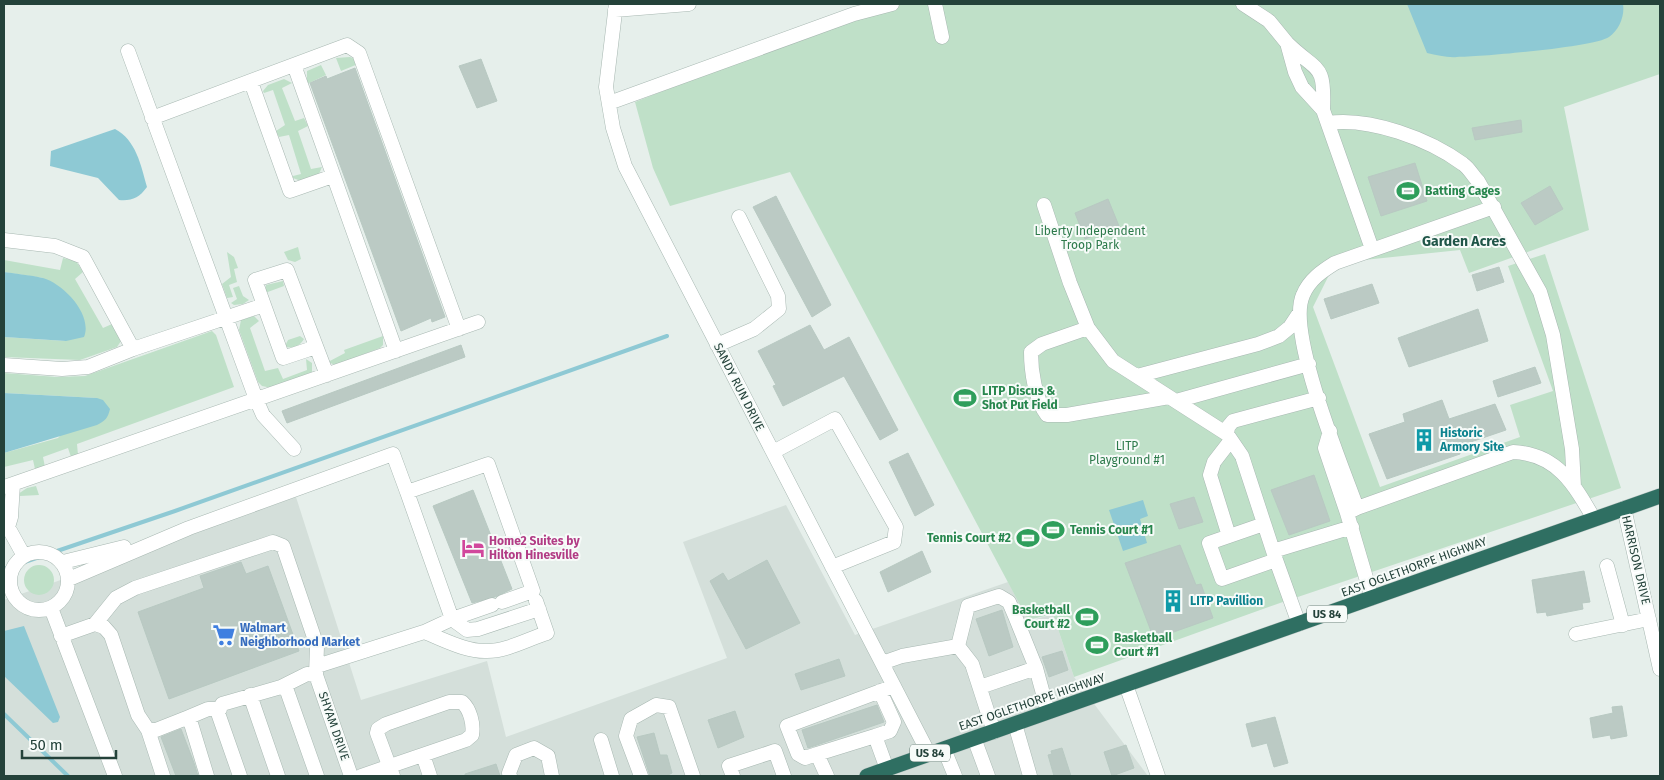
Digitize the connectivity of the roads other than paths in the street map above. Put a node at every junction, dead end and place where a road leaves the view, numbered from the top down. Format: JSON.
{"nodes":[{"id":1,"x":689,"y":4,"type":"edge"},
{"id":2,"x":892,"y":4,"type":"edge"},
{"id":3,"x":935,"y":4,"type":"edge"},
{"id":4,"x":1243,"y":4,"type":"edge"},
{"id":5,"x":616,"y":7,"type":"edge"},
{"id":6,"x":942,"y":37,"type":"dead end"},
{"id":7,"x":1287,"y":43,"type":"junction"},
{"id":8,"x":128,"y":51,"type":"dead end"},
{"id":9,"x":294,"y":65,"type":"junction"},
{"id":10,"x":251,"y":82,"type":"junction"},
{"id":11,"x":609,"y":103,"type":"junction"},
{"id":12,"x":1326,"y":117,"type":"junction"},
{"id":13,"x":152,"y":118,"type":"junction"},
{"id":14,"x":333,"y":176,"type":"junction"},
{"id":15,"x":1044,"y":205,"type":"dead end"},
{"id":16,"x":1494,"y":208,"type":"junction"},
{"id":17,"x":739,"y":217,"type":"dead end"},
{"id":18,"x":4,"y":240,"type":"edge"},
{"id":19,"x":1372,"y":249,"type":"junction"},
{"id":20,"x":264,"y":305,"type":"junction"},
{"id":21,"x":1298,"y":315,"type":"junction"},
{"id":22,"x":225,"y":318,"type":"junction"},
{"id":23,"x":478,"y":322,"type":"dead end"},
{"id":24,"x":1088,"y":328,"type":"junction"},
{"id":25,"x":458,"y":329,"type":"junction"},
{"id":26,"x":717,"y":345,"type":"junction"},
{"id":27,"x":316,"y":347,"type":"junction"},
{"id":28,"x":134,"y":349,"type":"junction"},
{"id":29,"x":396,"y":351,"type":"junction"},
{"id":30,"x":1309,"y":364,"type":"junction"},
{"id":31,"x":4,"y":365,"type":"edge"},
{"id":32,"x":326,"y":375,"type":"junction"},
{"id":33,"x":1137,"y":376,"type":"junction"},
{"id":34,"x":1318,"y":398,"type":"junction"},
{"id":35,"x":256,"y":399,"type":"junction"},
{"id":36,"x":1173,"y":399,"type":"junction"},
{"id":37,"x":1229,"y":437,"type":"junction"},
{"id":38,"x":294,"y":448,"type":"dead end"},
{"id":39,"x":773,"y":452,"type":"junction"},
{"id":40,"x":8,"y":486,"type":"edge"},
{"id":41,"x":1574,"y":487,"type":"junction"},
{"id":42,"x":406,"y":492,"type":"junction"},
{"id":43,"x":1660,"y":496,"type":"edge"},
{"id":44,"x":1624,"y":508,"type":"junction"},
{"id":45,"x":1352,"y":511,"type":"junction"},
{"id":46,"x":1594,"y":519,"type":"junction"},
{"id":47,"x":1264,"y":524,"type":"junction"},
{"id":48,"x":5,"y":526,"type":"edge"},
{"id":49,"x":1352,"y":527,"type":"junction"},
{"id":50,"x":189,"y":528,"type":"junction"},
{"id":51,"x":1229,"y":536,"type":"junction"},
{"id":52,"x":24,"y":556,"type":"junction"},
{"id":53,"x":1274,"y":556,"type":"junction"},
{"id":54,"x":62,"y":562,"type":"junction"},
{"id":55,"x":1607,"y":566,"type":"dead end"},
{"id":56,"x":832,"y":568,"type":"junction"},
{"id":57,"x":69,"y":579,"type":"junction"},
{"id":58,"x":533,"y":591,"type":"junction"},
{"id":59,"x":1372,"y":598,"type":"junction"},
{"id":60,"x":51,"y":608,"type":"junction"},
{"id":61,"x":539,"y":609,"type":"junction"},
{"id":62,"x":452,"y":619,"type":"junction"},
{"id":63,"x":1649,"y":619,"type":"junction"},
{"id":64,"x":96,"y":624,"type":"junction"},
{"id":65,"x":1299,"y":624,"type":"junction"},
{"id":66,"x":1623,"y":625,"type":"junction"},
{"id":67,"x":424,"y":632,"type":"junction"},
{"id":68,"x":1576,"y":634,"type":"dead end"},
{"id":69,"x":61,"y":636,"type":"junction"},
{"id":70,"x":958,"y":646,"type":"junction"},
{"id":71,"x":882,"y":663,"type":"junction"},
{"id":72,"x":1036,"y":668,"type":"junction"},
{"id":73,"x":1660,"y":669,"type":"edge"},
{"id":74,"x":317,"y":671,"type":"junction"},
{"id":75,"x":1126,"y":685,"type":"junction"},
{"id":76,"x":894,"y":686,"type":"junction"},
{"id":77,"x":281,"y":687,"type":"junction"},
{"id":78,"x":980,"y":687,"type":"junction"},
{"id":79,"x":880,"y":691,"type":"junction"},
{"id":80,"x":250,"y":695,"type":"junction"},
{"id":81,"x":220,"y":709,"type":"junction"},
{"id":82,"x":1048,"y":712,"type":"junction"},
{"id":83,"x":190,"y":717,"type":"junction"},
{"id":84,"x":1015,"y":724,"type":"junction"},
{"id":85,"x":148,"y":730,"type":"junction"},
{"id":86,"x":994,"y":732,"type":"junction"},
{"id":87,"x":875,"y":736,"type":"junction"},
{"id":88,"x":974,"y":738,"type":"junction"},
{"id":89,"x":600,"y":740,"type":"dead end"},
{"id":90,"x":944,"y":749,"type":"junction"},
{"id":91,"x":817,"y":754,"type":"junction"},
{"id":92,"x":929,"y":754,"type":"junction"},
{"id":93,"x":423,"y":755,"type":"junction"},
{"id":94,"x":895,"y":770,"type":"edge"},
{"id":95,"x":392,"y":771,"type":"edge"},
{"id":96,"x":115,"y":776,"type":"edge"},
{"id":97,"x":163,"y":776,"type":"edge"},
{"id":98,"x":206,"y":776,"type":"edge"},
{"id":99,"x":240,"y":776,"type":"edge"},
{"id":100,"x":278,"y":776,"type":"edge"},
{"id":101,"x":317,"y":776,"type":"edge"},
{"id":102,"x":351,"y":776,"type":"edge"},
{"id":103,"x":361,"y":776,"type":"edge"},
{"id":104,"x":430,"y":776,"type":"edge"},
{"id":105,"x":510,"y":776,"type":"edge"},
{"id":106,"x":552,"y":776,"type":"edge"},
{"id":107,"x":612,"y":776,"type":"edge"},
{"id":108,"x":641,"y":776,"type":"edge"},
{"id":109,"x":693,"y":776,"type":"edge"},
{"id":110,"x":733,"y":776,"type":"edge"},
{"id":111,"x":784,"y":776,"type":"edge"},
{"id":112,"x":827,"y":776,"type":"edge"},
{"id":113,"x":869,"y":776,"type":"edge"},
{"id":114,"x":955,"y":776,"type":"edge"},
{"id":115,"x":988,"y":776,"type":"edge"},
{"id":116,"x":1030,"y":776,"type":"edge"},
{"id":117,"x":1158,"y":776,"type":"edge"}],
"edges":[{"from":1,"to":5,"type":"street"},
{"from":2,"to":11,"type":"street"},
{"from":3,"to":6,"type":"street"},
{"from":4,"to":7,"type":"street"},
{"from":5,"to":11,"type":"street","name":"SANDY RUN DRIVE"},
{"from":7,"to":12,"type":"street"},
{"from":7,"to":12,"type":"street"},
{"from":8,"to":13,"type":"street"},
{"from":9,"to":10,"type":"street"},
{"from":9,"to":14,"type":"street"},
{"from":9,"to":25,"type":"street"},
{"from":10,"to":13,"type":"street"},
{"from":10,"to":14,"type":"street"},
{"from":11,"to":26,"type":"street","name":"SANDY RUN DRIVE"},
{"from":12,"to":16,"type":"street"},
{"from":12,"to":19,"type":"street"},
{"from":13,"to":22,"type":"street"},
{"from":14,"to":29,"type":"street"},
{"from":15,"to":24,"type":"street"},
{"from":16,"to":19,"type":"street"},
{"from":16,"to":41,"type":"street"},
{"from":17,"to":26,"type":"street"},
{"from":18,"to":28,"type":"street"},
{"from":19,"to":21,"type":"street"},
{"from":20,"to":22,"type":"street"},
{"from":20,"to":27,"type":"street"},
{"from":20,"to":27,"type":"street"},
{"from":21,"to":30,"type":"street"},
{"from":21,"to":33,"type":"street"},
{"from":22,"to":28,"type":"street"},
{"from":22,"to":35,"type":"street"},
{"from":23,"to":25,"type":"street"},
{"from":24,"to":33,"type":"street"},
{"from":24,"to":36,"type":"street"},
{"from":25,"to":29,"type":"street"},
{"from":26,"to":39,"type":"street","name":"SANDY RUN DRIVE"},
{"from":27,"to":32,"type":"street"},
{"from":28,"to":31,"type":"street"},
{"from":29,"to":32,"type":"street"},
{"from":30,"to":34,"type":"street"},
{"from":30,"to":36,"type":"street"},
{"from":32,"to":35,"type":"street"},
{"from":33,"to":36,"type":"street"},
{"from":34,"to":37,"type":"street"},
{"from":34,"to":45,"type":"street"},
{"from":35,"to":38,"type":"street"},
{"from":35,"to":40,"type":"street"},
{"from":36,"to":37,"type":"street"},
{"from":37,"to":47,"type":"street"},
{"from":37,"to":51,"type":"street"},
{"from":39,"to":56,"type":"street","name":"SANDY RUN DRIVE"},
{"from":39,"to":56,"type":"street"},
{"from":40,"to":48,"type":"street"},
{"from":41,"to":45,"type":"street"},
{"from":41,"to":46,"type":"street"},
{"from":42,"to":50,"type":"street"},
{"from":42,"to":58,"type":"street"},
{"from":42,"to":62,"type":"street"},
{"from":43,"to":44,"type":"highway","name":"EAST OGLETHORPE HIGHWAY","number":"US 84"},
{"from":44,"to":46,"type":"highway","name":"EAST OGLETHORPE HIGHWAY","number":"US 84"},
{"from":44,"to":63,"type":"street","name":"HARRISON DRIVE"},
{"from":45,"to":49,"type":"street"},
{"from":46,"to":59,"type":"highway","name":"EAST OGLETHORPE HIGHWAY","number":"US 84"},
{"from":47,"to":51,"type":"street"},
{"from":47,"to":53,"type":"street"},
{"from":48,"to":52,"type":"street"},
{"from":49,"to":53,"type":"street"},
{"from":49,"to":59,"type":"street"},
{"from":50,"to":54,"type":"street"},
{"from":50,"to":57,"type":"street"},
{"from":51,"to":53,"type":"street"},
{"from":52,"to":54,"type":"street"},
{"from":52,"to":60,"type":"street"},
{"from":53,"to":65,"type":"street"},
{"from":54,"to":57,"type":"street"},
{"from":55,"to":66,"type":"street"},
{"from":56,"to":71,"type":"street","name":"SANDY RUN DRIVE"},
{"from":57,"to":60,"type":"street"},
{"from":58,"to":61,"type":"street"},
{"from":58,"to":62,"type":"street"},
{"from":59,"to":65,"type":"highway","name":"EAST OGLETHORPE HIGHWAY","number":"US 84"},
{"from":60,"to":69,"type":"street"},
{"from":61,"to":62,"type":"street"},
{"from":61,"to":67,"type":"street"},
{"from":62,"to":67,"type":"street"},
{"from":63,"to":66,"type":"street"},
{"from":63,"to":73,"type":"street","name":"HARRISON DRIVE"},
{"from":64,"to":69,"type":"street"},
{"from":64,"to":74,"type":"street","name":"SHYAM DRIVE"},
{"from":64,"to":85,"type":"street"},
{"from":65,"to":75,"type":"highway","name":"EAST OGLETHORPE HIGHWAY","number":"US 84"},
{"from":66,"to":68,"type":"street"},
{"from":67,"to":74,"type":"street"},
{"from":69,"to":96,"type":"street"},
{"from":70,"to":71,"type":"street"},
{"from":70,"to":72,"type":"street"},
{"from":70,"to":78,"type":"street"},
{"from":71,"to":76,"type":"street","name":"SANDY RUN DRIVE"},
{"from":72,"to":78,"type":"street"},
{"from":72,"to":82,"type":"street"},
{"from":74,"to":77,"type":"street"},
{"from":74,"to":102,"type":"street","name":"SHYAM DRIVE"},
{"from":75,"to":82,"type":"highway","name":"EAST OGLETHORPE HIGHWAY","number":"US 84"},
{"from":75,"to":117,"type":"street"},
{"from":76,"to":79,"type":"street"},
{"from":76,"to":92,"type":"street","name":"SANDY RUN DRIVE"},
{"from":77,"to":80,"type":"street"},
{"from":77,"to":101,"type":"street"},
{"from":78,"to":86,"type":"street"},
{"from":79,"to":87,"type":"street"},
{"from":79,"to":91,"type":"street"},
{"from":80,"to":81,"type":"street"},
{"from":80,"to":100,"type":"street"},
{"from":81,"to":83,"type":"street"},
{"from":81,"to":99,"type":"street"},
{"from":82,"to":84,"type":"highway","name":"EAST OGLETHORPE HIGHWAY","number":"US 84"},
{"from":83,"to":85,"type":"street"},
{"from":83,"to":98,"type":"street"},
{"from":84,"to":86,"type":"highway","name":"EAST OGLETHORPE HIGHWAY","number":"US 84"},
{"from":84,"to":116,"type":"street"},
{"from":85,"to":97,"type":"street"},
{"from":86,"to":88,"type":"highway","name":"EAST OGLETHORPE HIGHWAY","number":"US 84"},
{"from":87,"to":91,"type":"street"},
{"from":87,"to":94,"type":"street"},
{"from":88,"to":90,"type":"highway","name":"EAST OGLETHORPE HIGHWAY","number":"US 84"},
{"from":88,"to":115,"type":"street"},
{"from":89,"to":107,"type":"street"},
{"from":90,"to":92,"type":"highway","name":"EAST OGLETHORPE HIGHWAY","number":"US 84"},
{"from":90,"to":114,"type":"street"},
{"from":91,"to":112,"type":"street"},
{"from":92,"to":94,"type":"highway","name":"EAST OGLETHORPE HIGHWAY","number":"US 84"},
{"from":93,"to":95,"type":"street"},
{"from":93,"to":95,"type":"street"},
{"from":93,"to":104,"type":"street"},
{"from":94,"to":113,"type":"highway","name":"EAST OGLETHORPE HIGHWAY","number":"US 84"},
{"from":95,"to":103,"type":"street"},
{"from":105,"to":106,"type":"street"},
{"from":108,"to":109,"type":"street"},
{"from":110,"to":111,"type":"street"}]}
